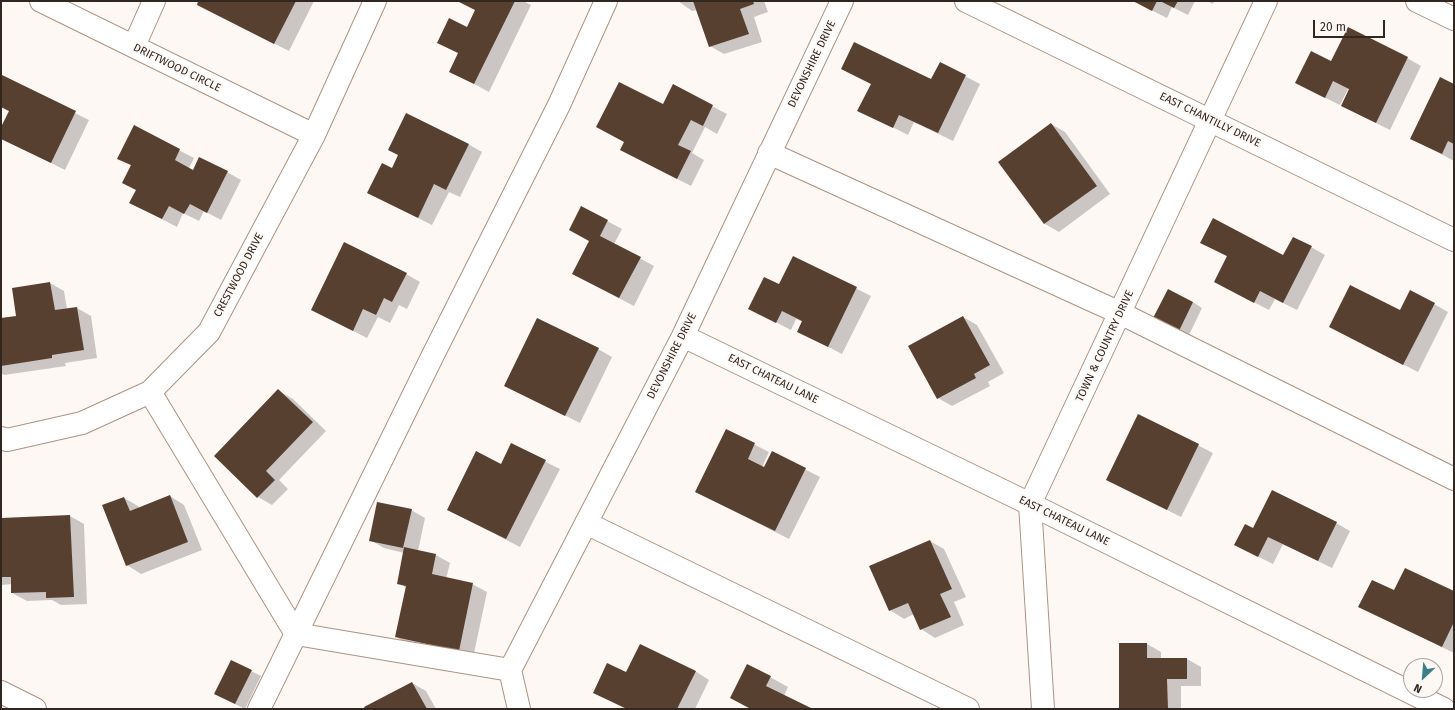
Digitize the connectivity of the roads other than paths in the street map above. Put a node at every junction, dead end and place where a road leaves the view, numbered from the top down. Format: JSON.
{"nodes":[{"id":1,"x":41,"y":1,"type":"edge"},
{"id":2,"x":154,"y":1,"type":"edge"},
{"id":3,"x":375,"y":1,"type":"edge"},
{"id":4,"x":606,"y":1,"type":"edge"},
{"id":5,"x":842,"y":1,"type":"edge"},
{"id":6,"x":966,"y":1,"type":"edge"},
{"id":7,"x":1266,"y":1,"type":"edge"},
{"id":8,"x":1416,"y":1,"type":"edge"},
{"id":9,"x":1454,"y":20,"type":"edge"},
{"id":10,"x":134,"y":46,"type":"junction"},
{"id":11,"x":1211,"y":121,"type":"junction"},
{"id":12,"x":314,"y":135,"type":"junction"},
{"id":13,"x":769,"y":153,"type":"junction"},
{"id":14,"x":1454,"y":240,"type":"edge"},
{"id":15,"x":1120,"y":314,"type":"junction"},
{"id":16,"x":683,"y":336,"type":"junction"},
{"id":17,"x":150,"y":392,"type":"junction"},
{"id":18,"x":1,"y":438,"type":"edge"},
{"id":19,"x":1454,"y":478,"type":"edge"},
{"id":20,"x":1030,"y":504,"type":"junction"},
{"id":21,"x":586,"y":523,"type":"junction"},
{"id":22,"x":296,"y":634,"type":"junction"},
{"id":23,"x":510,"y":670,"type":"junction"},
{"id":24,"x":1,"y":692,"type":"edge"},
{"id":25,"x":35,"y":709,"type":"edge"},
{"id":26,"x":259,"y":709,"type":"edge"},
{"id":27,"x":519,"y":709,"type":"edge"},
{"id":28,"x":968,"y":709,"type":"edge"},
{"id":29,"x":1043,"y":709,"type":"edge"},
{"id":30,"x":1444,"y":709,"type":"edge"}],
"edges":[{"from":1,"to":10,"type":"street","name":"DRIFTWOOD CIRCLE"},
{"from":2,"to":10,"type":"street"},
{"from":3,"to":12,"type":"street","name":"CRESTWOOD DRIVE"},
{"from":4,"to":22,"type":"street"},
{"from":5,"to":13,"type":"street","name":"DEVONSHIRE DRIVE"},
{"from":6,"to":11,"type":"street","name":"EAST CHANTILLY DRIVE"},
{"from":7,"to":11,"type":"street","name":"TOWN & COUNTRY DRIVE"},
{"from":8,"to":9,"type":"street"},
{"from":10,"to":12,"type":"street","name":"DRIFTWOOD CIRCLE"},
{"from":11,"to":14,"type":"street","name":"EAST CHANTILLY DRIVE"},
{"from":11,"to":15,"type":"street","name":"TOWN & COUNTRY DRIVE"},
{"from":12,"to":17,"type":"street","name":"CRESTWOOD DRIVE"},
{"from":13,"to":15,"type":"street"},
{"from":13,"to":16,"type":"street","name":"DEVONSHIRE DRIVE"},
{"from":15,"to":19,"type":"street"},
{"from":15,"to":20,"type":"street","name":"TOWN & COUNTRY DRIVE"},
{"from":16,"to":20,"type":"street","name":"EAST CHATEAU LANE"},
{"from":16,"to":21,"type":"street","name":"DEVONSHIRE DRIVE"},
{"from":17,"to":18,"type":"street","name":"CRESTWOOD DRIVE"},
{"from":17,"to":22,"type":"street"},
{"from":20,"to":29,"type":"street","name":"TOWN & COUNTRY DRIVE"},
{"from":20,"to":30,"type":"street","name":"EAST CHATEAU LANE"},
{"from":21,"to":23,"type":"street","name":"DEVONSHIRE DRIVE"},
{"from":21,"to":28,"type":"street"},
{"from":22,"to":23,"type":"street"},
{"from":22,"to":26,"type":"street"},
{"from":23,"to":27,"type":"street"},
{"from":24,"to":25,"type":"street"}]}
